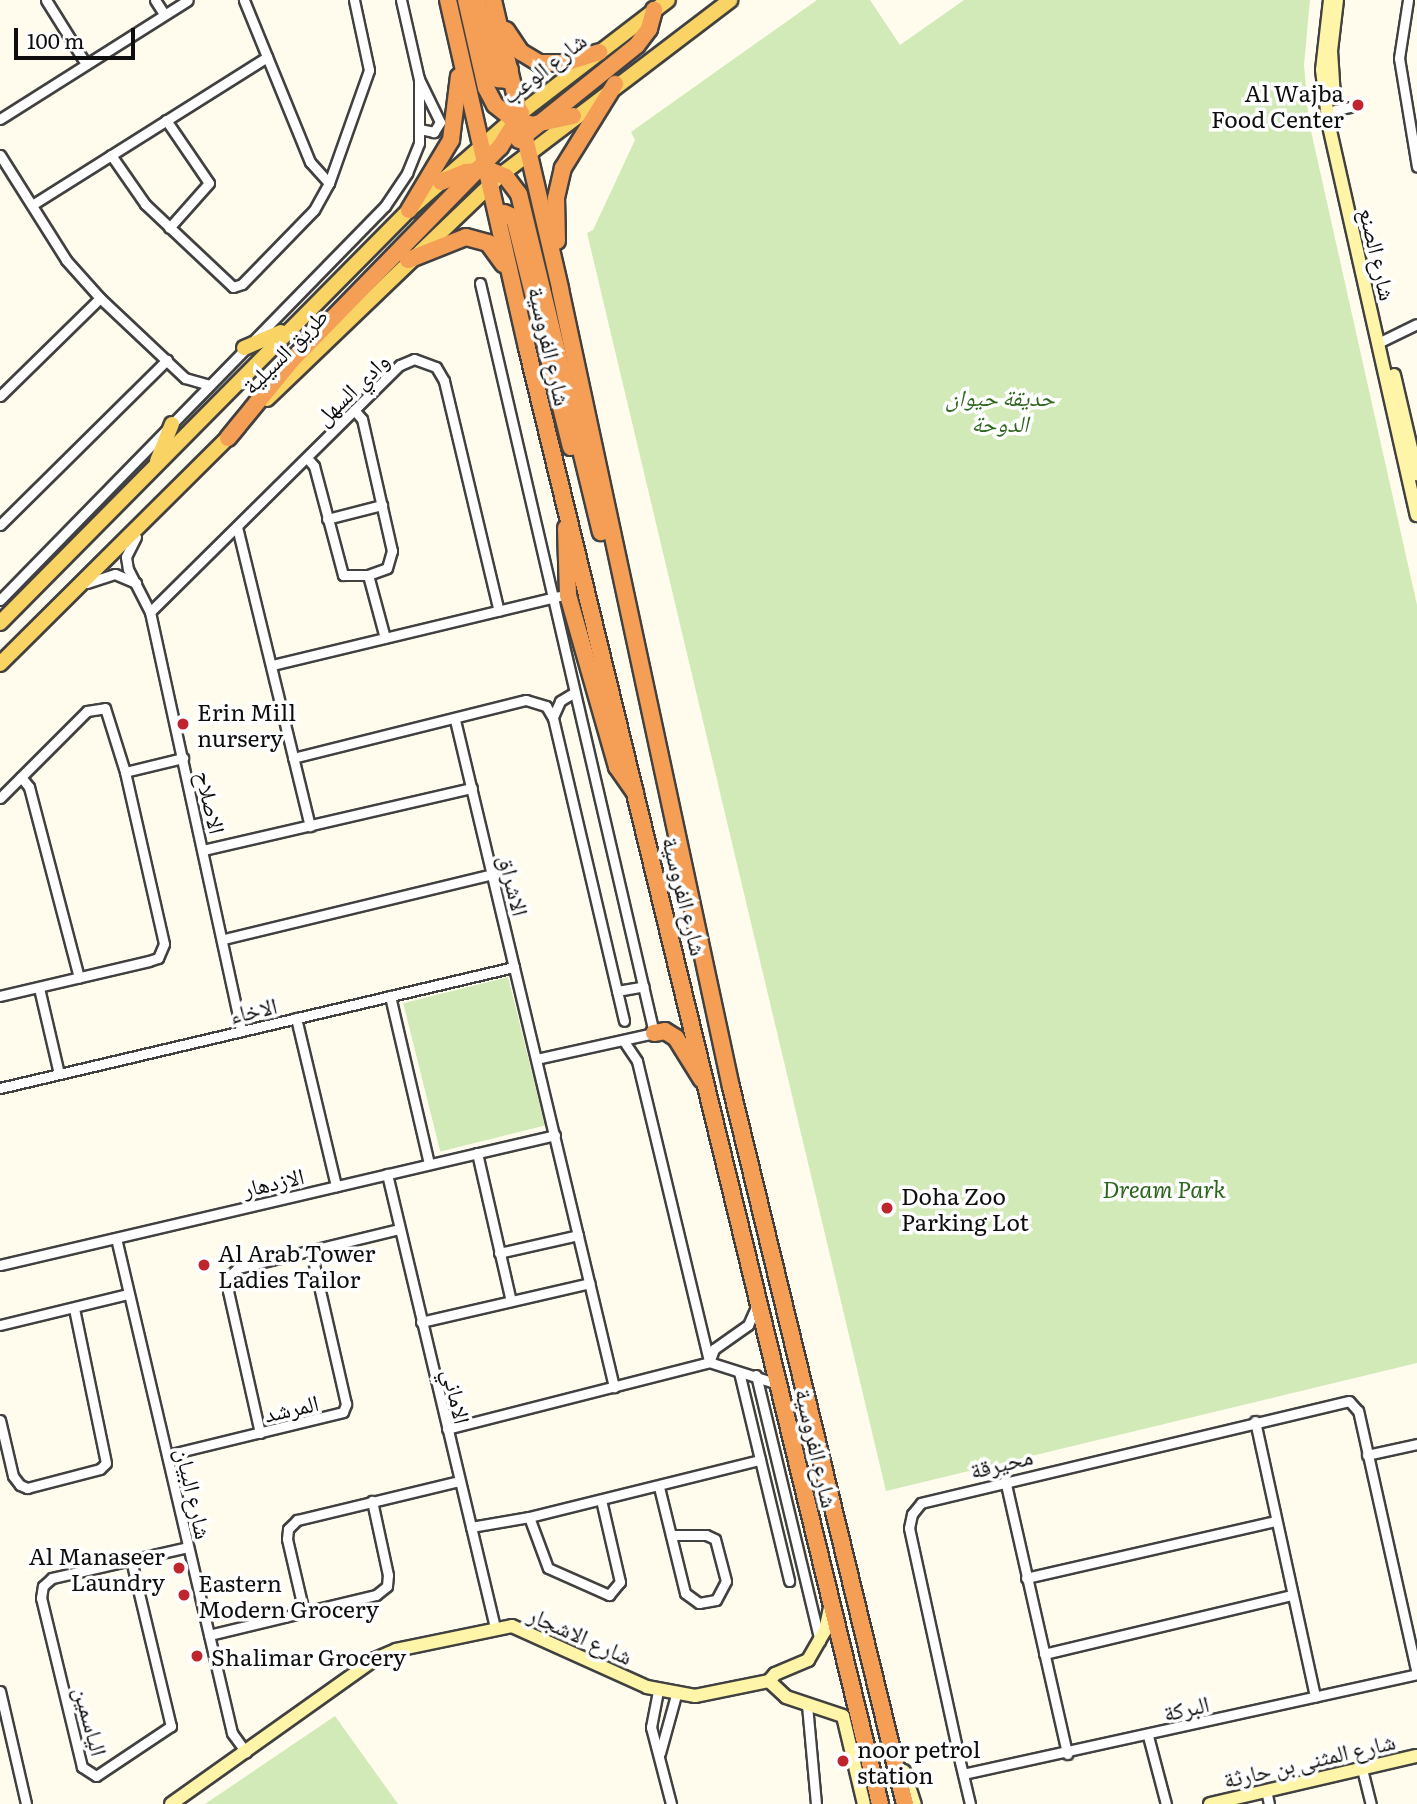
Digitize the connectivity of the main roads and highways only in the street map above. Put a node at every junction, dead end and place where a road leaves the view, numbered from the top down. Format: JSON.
{"nodes":[{"id":1,"x":448,"y":0,"type":"edge"},
{"id":2,"x":466,"y":0,"type":"edge"},
{"id":3,"x":477,"y":0,"type":"edge"},
{"id":4,"x":668,"y":0,"type":"edge"},
{"id":5,"x":730,"y":0,"type":"edge"},
{"id":6,"x":495,"y":7,"type":"edge"},
{"id":7,"x":654,"y":10,"type":"junction"},
{"id":8,"x":598,"y":52,"type":"junction"},
{"id":9,"x":461,"y":60,"type":"junction"},
{"id":10,"x":510,"y":69,"type":"junction"},
{"id":11,"x":615,"y":84,"type":"junction"},
{"id":12,"x":573,"y":116,"type":"junction"},
{"id":13,"x":522,"y":123,"type":"junction"},
{"id":14,"x":529,"y":152,"type":"junction"},
{"id":15,"x":488,"y":169,"type":"junction"},
{"id":16,"x":441,"y":182,"type":"junction"},
{"id":17,"x":409,"y":210,"type":"junction"},
{"id":18,"x":499,"y":223,"type":"junction"},
{"id":19,"x":408,"y":260,"type":"junction"},
{"id":20,"x":514,"y":288,"type":"junction"},
{"id":21,"x":560,"y":289,"type":"junction"},
{"id":22,"x":289,"y":328,"type":"junction"},
{"id":23,"x":244,"y":348,"type":"road end"},
{"id":24,"x":172,"y":424,"type":"road end"},
{"id":25,"x":228,"y":438,"type":"junction"},
{"id":26,"x":154,"y":469,"type":"junction"},
{"id":27,"x":567,"y":508,"type":"junction"},
{"id":28,"x":605,"y":546,"type":"junction"},
{"id":29,"x":0,"y":623,"type":"edge"},
{"id":30,"x":0,"y":664,"type":"edge"},
{"id":31,"x":648,"y":698,"type":"junction"},
{"id":32,"x":637,"y":795,"type":"junction"},
{"id":33,"x":657,"y":1032,"type":"road end"},
{"id":34,"x":710,"y":1094,"type":"junction"},
{"id":35,"x":880,"y":1804,"type":"edge"},
{"id":36,"x":905,"y":1804,"type":"edge"}],
"edges":[{"from":1,"to":9,"type":"highway","name":"شارع الفروسية"},
{"from":2,"to":13,"type":"highway"},
{"from":3,"to":10,"type":"highway"},
{"from":4,"to":7,"type":"main road","name":"شارع الوعب"},
{"from":5,"to":11,"type":"main road"},
{"from":6,"to":8,"type":"highway"},
{"from":6,"to":10,"type":"highway","name":"شارع الفروسية"},
{"from":7,"to":8,"type":"main road","name":"شارع الوعب"},
{"from":7,"to":13,"type":"highway"},
{"from":8,"to":13,"type":"main road","name":"شارع الوعب"},
{"from":9,"to":15,"type":"highway","name":"شارع الفروسية"},
{"from":9,"to":17,"type":"highway"},
{"from":10,"to":13,"type":"highway","name":"شارع الفروسية"},
{"from":11,"to":12,"type":"main road","name":"طريق السيلية"},
{"from":11,"to":21,"type":"highway"},
{"from":12,"to":13,"type":"highway"},
{"from":12,"to":14,"type":"main road","name":"طريق السيلية"},
{"from":13,"to":14,"type":"highway","name":"شارع الفروسية"},
{"from":13,"to":15,"type":"highway"},
{"from":13,"to":15,"type":"main road","name":"شارع الوعب"},
{"from":14,"to":15,"type":"main road","name":"طريق السيلية"},
{"from":14,"to":21,"type":"highway","name":"شارع الفروسية"},
{"from":15,"to":16,"type":"highway"},
{"from":15,"to":16,"type":"main road","name":"طريق السيلية"},
{"from":15,"to":18,"type":"highway","name":"شارع الفروسية"},
{"from":15,"to":19,"type":"main road","name":"طريق السيلية"},
{"from":15,"to":25,"type":"highway"},
{"from":15,"to":28,"type":"highway"},
{"from":16,"to":17,"type":"main road","name":"طريق السيلية"},
{"from":17,"to":22,"type":"main road","name":"طريق السيلية"},
{"from":18,"to":20,"type":"highway","name":"شارع الفروسية"},
{"from":18,"to":28,"type":"highway"},
{"from":19,"to":20,"type":"highway"},
{"from":19,"to":25,"type":"main road","name":"طريق السيلية"},
{"from":20,"to":27,"type":"highway","name":"شارع الفروسية"},
{"from":21,"to":31,"type":"highway","name":"شارع الفروسية"},
{"from":22,"to":23,"type":"main road"},
{"from":22,"to":26,"type":"main road","name":"طريق السيلية"},
{"from":24,"to":26,"type":"main road"},
{"from":25,"to":30,"type":"main road","name":"طريق السيلية"},
{"from":26,"to":29,"type":"main road","name":"طريق السيلية"},
{"from":27,"to":32,"type":"highway","name":"شارع الفروسية"},
{"from":27,"to":32,"type":"highway"},
{"from":28,"to":31,"type":"highway"},
{"from":31,"to":36,"type":"highway","name":"شارع الفروسية"},
{"from":32,"to":34,"type":"highway","name":"شارع الفروسية"},
{"from":33,"to":34,"type":"highway"},
{"from":34,"to":35,"type":"highway","name":"شارع الفروسية"}]}
